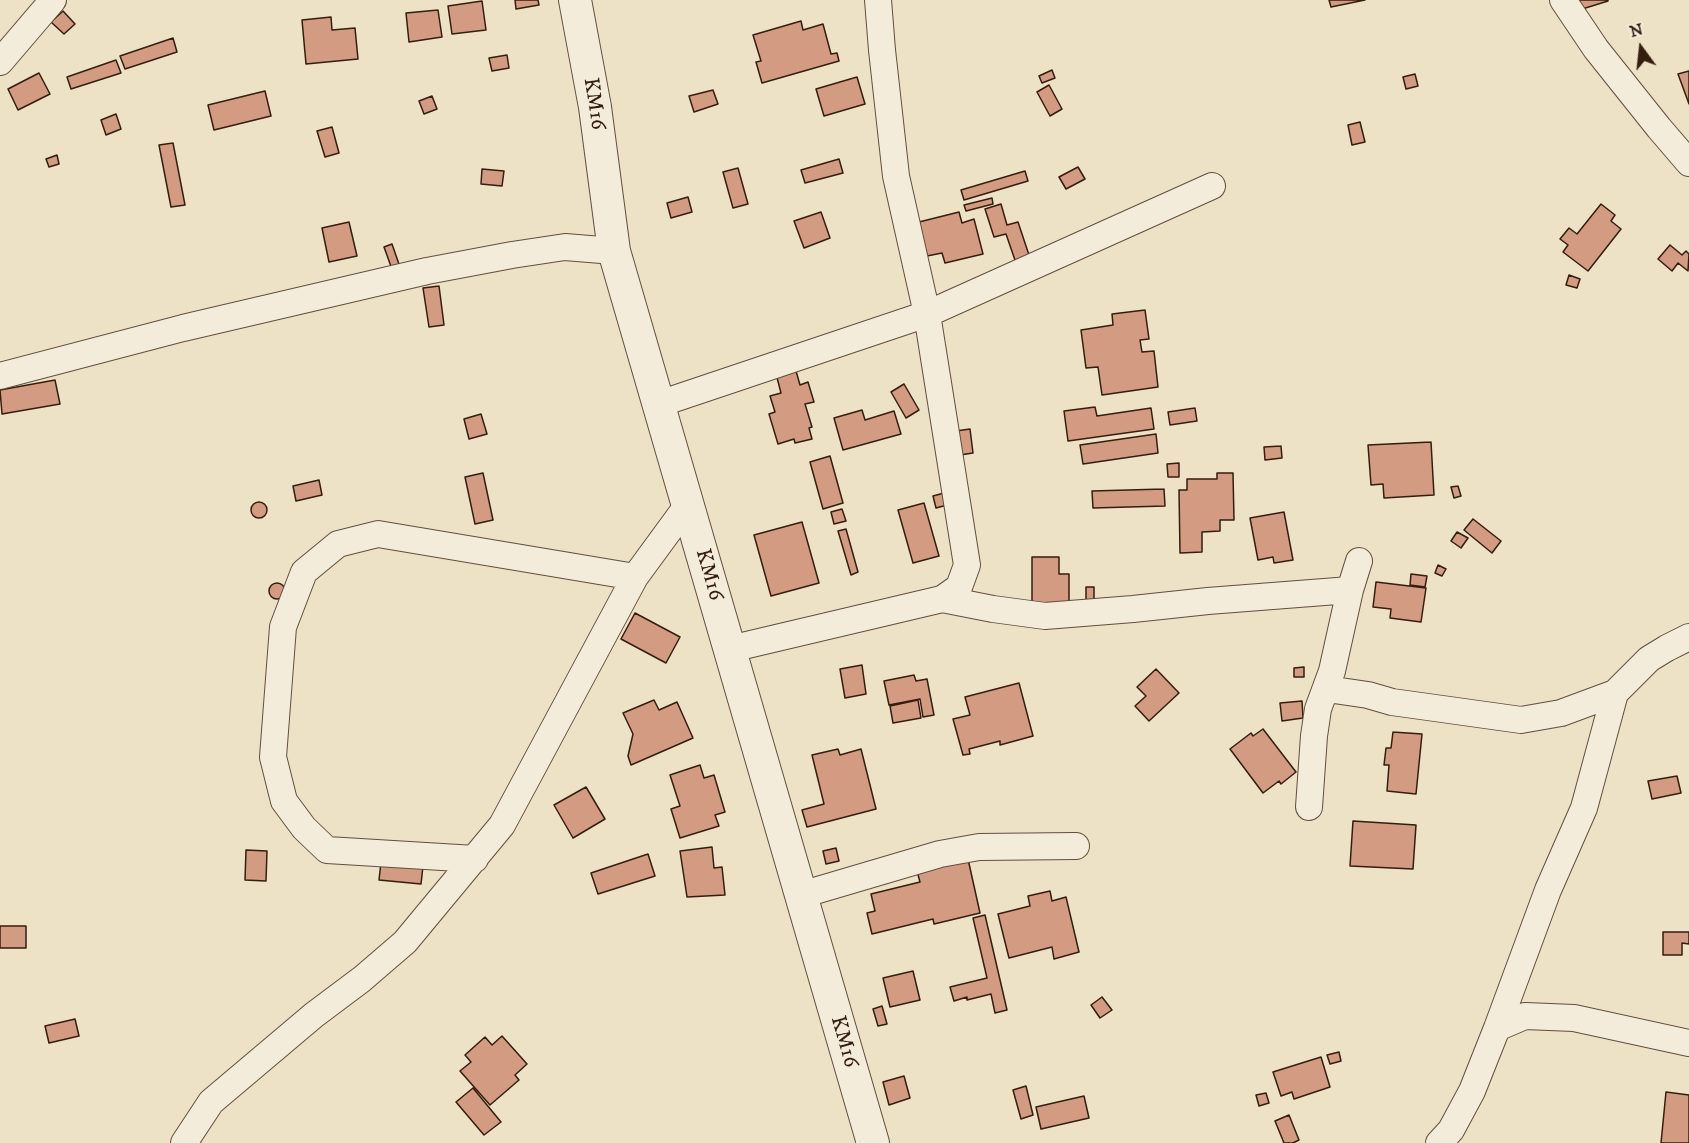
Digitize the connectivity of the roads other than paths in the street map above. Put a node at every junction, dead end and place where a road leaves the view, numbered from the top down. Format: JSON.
{"nodes":[{"id":1,"x":53,"y":0,"type":"edge"},
{"id":2,"x":575,"y":0,"type":"edge"},
{"id":3,"x":878,"y":0,"type":"edge"},
{"id":4,"x":1563,"y":0,"type":"edge"},
{"id":5,"x":0,"y":62,"type":"edge"},
{"id":6,"x":1689,"y":163,"type":"edge"},
{"id":7,"x":1212,"y":186,"type":"dead end"},
{"id":8,"x":614,"y":251,"type":"junction"},
{"id":9,"x":927,"y":314,"type":"junction"},
{"id":10,"x":0,"y":376,"type":"edge"},
{"id":11,"x":659,"y":404,"type":"junction"},
{"id":12,"x":687,"y":506,"type":"junction"},
{"id":13,"x":1359,"y":561,"type":"dead end"},
{"id":14,"x":635,"y":577,"type":"junction"},
{"id":15,"x":1350,"y":590,"type":"junction"},
{"id":16,"x":942,"y":599,"type":"junction"},
{"id":17,"x":1689,"y":637,"type":"edge"},
{"id":18,"x":729,"y":649,"type":"junction"},
{"id":19,"x":1327,"y":689,"type":"junction"},
{"id":20,"x":1616,"y":693,"type":"junction"},
{"id":21,"x":1309,"y":807,"type":"dead end"},
{"id":22,"x":1076,"y":846,"type":"dead end"},
{"id":23,"x":475,"y":859,"type":"junction"},
{"id":24,"x":801,"y":895,"type":"junction"},
{"id":25,"x":1497,"y":1028,"type":"junction"},
{"id":26,"x":1689,"y":1043,"type":"edge"},
{"id":27,"x":184,"y":1143,"type":"edge"},
{"id":28,"x":873,"y":1143,"type":"edge"},
{"id":29,"x":1440,"y":1143,"type":"edge"}],
"edges":[{"from":1,"to":5,"type":"street"},
{"from":2,"to":8,"type":"street","name":"KM16"},
{"from":3,"to":9,"type":"street"},
{"from":4,"to":6,"type":"street"},
{"from":7,"to":9,"type":"street"},
{"from":8,"to":10,"type":"street"},
{"from":8,"to":11,"type":"street","name":"KM16"},
{"from":9,"to":11,"type":"street"},
{"from":9,"to":16,"type":"street"},
{"from":11,"to":12,"type":"street","name":"KM16"},
{"from":12,"to":14,"type":"street"},
{"from":12,"to":18,"type":"street","name":"KM16"},
{"from":13,"to":15,"type":"street"},
{"from":14,"to":23,"type":"street"},
{"from":14,"to":23,"type":"street"},
{"from":15,"to":16,"type":"street"},
{"from":15,"to":19,"type":"street"},
{"from":16,"to":18,"type":"street"},
{"from":17,"to":20,"type":"street"},
{"from":18,"to":24,"type":"street","name":"KM16"},
{"from":19,"to":20,"type":"street"},
{"from":19,"to":21,"type":"street"},
{"from":20,"to":25,"type":"street"},
{"from":22,"to":24,"type":"street"},
{"from":23,"to":27,"type":"street"},
{"from":24,"to":28,"type":"street","name":"KM16"},
{"from":25,"to":26,"type":"street"},
{"from":25,"to":29,"type":"street"}]}
